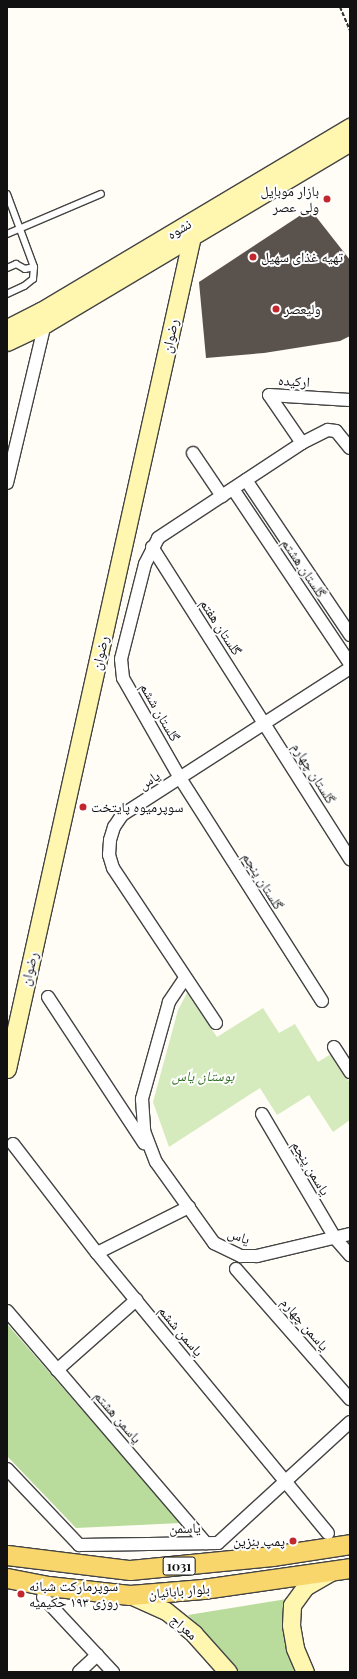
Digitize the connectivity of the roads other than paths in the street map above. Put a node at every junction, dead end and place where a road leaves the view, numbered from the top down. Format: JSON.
{"nodes":[{"id":1,"x":350,"y":127,"type":"edge"},
{"id":2,"x":350,"y":142,"type":"edge"},
{"id":3,"x":7,"y":194,"type":"edge"},
{"id":4,"x":101,"y":194,"type":"dead end"},
{"id":5,"x":21,"y":229,"type":"junction"},
{"id":6,"x":190,"y":229,"type":"junction"},
{"id":7,"x":7,"y":234,"type":"edge"},
{"id":8,"x":34,"y":267,"type":"junction"},
{"id":9,"x":7,"y":268,"type":"edge"},
{"id":10,"x":7,"y":294,"type":"edge"},
{"id":11,"x":43,"y":318,"type":"junction"},
{"id":12,"x":7,"y":328,"type":"edge"},
{"id":13,"x":7,"y":342,"type":"edge"},
{"id":14,"x":350,"y":400,"type":"edge"},
{"id":15,"x":302,"y":443,"type":"junction"},
{"id":16,"x":350,"y":448,"type":"edge"},
{"id":17,"x":193,"y":453,"type":"dead end"},
{"id":18,"x":246,"y":480,"type":"junction"},
{"id":19,"x":7,"y":483,"type":"edge"},
{"id":20,"x":233,"y":489,"type":"junction"},
{"id":21,"x":222,"y":496,"type":"junction"},
{"id":22,"x":152,"y":547,"type":"junction"},
{"id":23,"x":350,"y":635,"type":"edge"},
{"id":24,"x":349,"y":670,"type":"edge"},
{"id":25,"x":266,"y":723,"type":"junction"},
{"id":26,"x":180,"y":778,"type":"junction"},
{"id":27,"x":350,"y":859,"type":"edge"},
{"id":28,"x":186,"y":978,"type":"junction"},
{"id":29,"x":48,"y":997,"type":"dead end"},
{"id":30,"x":322,"y":1001,"type":"dead end"},
{"id":31,"x":216,"y":1023,"type":"dead end"},
{"id":32,"x":334,"y":1047,"type":"dead end"},
{"id":33,"x":7,"y":1069,"type":"edge"},
{"id":34,"x":350,"y":1072,"type":"edge"},
{"id":35,"x":262,"y":1114,"type":"dead end"},
{"id":36,"x":14,"y":1144,"type":"dead end"},
{"id":37,"x":156,"y":1162,"type":"junction"},
{"id":38,"x":189,"y":1207,"type":"junction"},
{"id":39,"x":350,"y":1234,"type":"edge"},
{"id":40,"x":335,"y":1238,"type":"junction"},
{"id":41,"x":97,"y":1253,"type":"junction"},
{"id":42,"x":350,"y":1255,"type":"edge"},
{"id":43,"x":236,"y":1269,"type":"dead end"},
{"id":44,"x":136,"y":1300,"type":"junction"},
{"id":45,"x":7,"y":1311,"type":"edge"},
{"id":46,"x":57,"y":1370,"type":"junction"},
{"id":47,"x":350,"y":1399,"type":"edge"},
{"id":48,"x":350,"y":1422,"type":"edge"},
{"id":49,"x":7,"y":1469,"type":"edge"},
{"id":50,"x":286,"y":1481,"type":"junction"},
{"id":51,"x":328,"y":1533,"type":"dead end"},
{"id":52,"x":206,"y":1543,"type":"junction"},
{"id":53,"x":350,"y":1544,"type":"edge"},
{"id":54,"x":7,"y":1555,"type":"edge"},
{"id":55,"x":342,"y":1569,"type":"edge"},
{"id":56,"x":7,"y":1578,"type":"edge"},
{"id":57,"x":130,"y":1595,"type":"junction"},
{"id":58,"x":43,"y":1597,"type":"dead end"},
{"id":59,"x":97,"y":1655,"type":"junction"},
{"id":60,"x":79,"y":1672,"type":"edge"},
{"id":61,"x":113,"y":1672,"type":"edge"},
{"id":62,"x":228,"y":1672,"type":"edge"},
{"id":63,"x":306,"y":1672,"type":"edge"}],
"edges":[{"from":1,"to":6,"type":"main road","name":"نشوه"},
{"from":2,"to":6,"type":"main road","name":"نشوه"},
{"from":3,"to":5,"type":"lane"},
{"from":4,"to":5,"type":"lane"},
{"from":5,"to":7,"type":"lane"},
{"from":5,"to":8,"type":"lane"},
{"from":6,"to":11,"type":"main road","name":"نشوه"},
{"from":6,"to":33,"type":"main road","name":"رضوان"},
{"from":8,"to":9,"type":"lane"},
{"from":8,"to":10,"type":"lane"},
{"from":11,"to":12,"type":"main road","name":"نشوه"},
{"from":11,"to":13,"type":"main road","name":"نشوه"},
{"from":11,"to":19,"type":"street"},
{"from":14,"to":15,"type":"street","name":"ارکیده"},
{"from":15,"to":16,"type":"street"},
{"from":15,"to":18,"type":"street"},
{"from":17,"to":21,"type":"street"},
{"from":18,"to":20,"type":"street"},
{"from":18,"to":23,"type":"street","name":"گلستان هشتم"},
{"from":20,"to":21,"type":"street"},
{"from":20,"to":24,"type":"street","name":"گلستان هشتم"},
{"from":21,"to":22,"type":"street"},
{"from":22,"to":25,"type":"street","name":"گلستان هفتم"},
{"from":22,"to":26,"type":"street","name":"گلستان ششم"},
{"from":24,"to":25,"type":"street","name":"یاس"},
{"from":25,"to":26,"type":"street","name":"یاس"},
{"from":25,"to":27,"type":"street","name":"گلستان چهارم"},
{"from":26,"to":28,"type":"street","name":"یاس"},
{"from":26,"to":30,"type":"street","name":"گلستان پنجم"},
{"from":28,"to":31,"type":"street","name":"یاس"},
{"from":28,"to":37,"type":"street","name":"یاس"},
{"from":29,"to":37,"type":"street","name":"یاس"},
{"from":32,"to":34,"type":"street"},
{"from":35,"to":40,"type":"street","name":"یاسمن پنجم"},
{"from":36,"to":41,"type":"street","name":"یاسمن ششم"},
{"from":37,"to":38,"type":"street","name":"یاس"},
{"from":38,"to":40,"type":"street","name":"یاس"},
{"from":38,"to":41,"type":"street"},
{"from":39,"to":40,"type":"street","name":"یاس"},
{"from":40,"to":42,"type":"street","name":"یاسمن پنجم"},
{"from":41,"to":44,"type":"street","name":"یاسمن ششم"},
{"from":43,"to":47,"type":"street","name":"یاسمن چهارم"},
{"from":44,"to":46,"type":"street"},
{"from":44,"to":50,"type":"street","name":"یاسمن ششم"},
{"from":45,"to":46,"type":"street","name":"یاسمن هشتم"},
{"from":46,"to":52,"type":"street","name":"یاسمن هشتم"},
{"from":48,"to":50,"type":"street","name":"یاسمن"},
{"from":49,"to":52,"type":"street","name":"یاسمن"},
{"from":50,"to":51,"type":"street","name":"یاسمن ششم"},
{"from":50,"to":52,"type":"street","name":"یاسمن"},
{"from":53,"to":54,"type":"main road","name":"بلوار بابائیان","number":"1031"},
{"from":55,"to":57,"type":"main road","name":"بلوار بابائیان","number":"1031"},
{"from":55,"to":63,"type":"main road"},
{"from":56,"to":57,"type":"main road","name":"بلوار بابائیان","number":"1031"},
{"from":57,"to":62,"type":"main road","name":"معراج"},
{"from":58,"to":59,"type":"street"},
{"from":59,"to":60,"type":"street"},
{"from":59,"to":61,"type":"street"}]}
